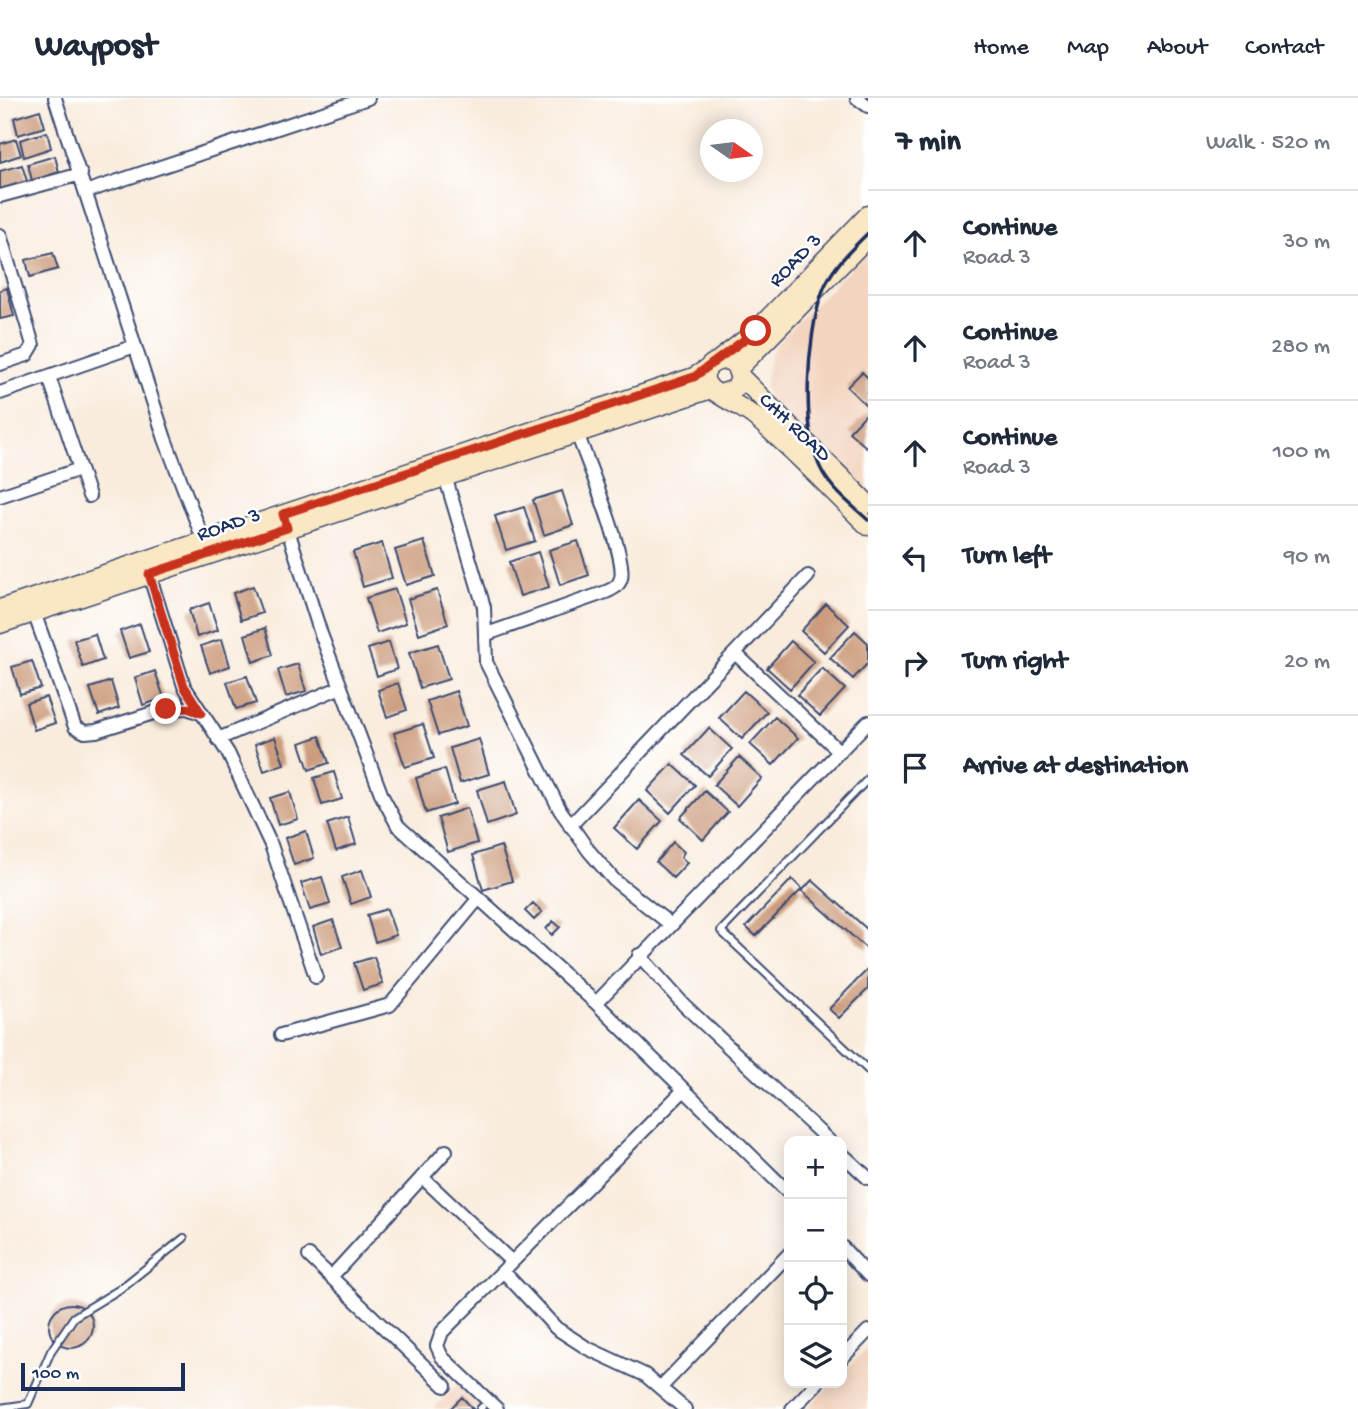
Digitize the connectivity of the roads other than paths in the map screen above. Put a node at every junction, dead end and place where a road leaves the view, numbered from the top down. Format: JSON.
{"nodes":[{"id":1,"x":55,"y":98,"type":"edge"},
{"id":2,"x":368,"y":98,"type":"edge"},
{"id":3,"x":858,"y":98,"type":"edge"},
{"id":4,"x":868,"y":106,"type":"edge"},
{"id":5,"x":81,"y":174,"type":"junction"},
{"id":6,"x":88,"y":191,"type":"junction"},
{"id":7,"x":0,"y":196,"type":"edge"},
{"id":8,"x":868,"y":215,"type":"edge"},
{"id":9,"x":0,"y":235,"type":"edge"},
{"id":10,"x":868,"y":237,"type":"edge"},
{"id":11,"x":5,"y":270,"type":"edge"},
{"id":12,"x":817,"y":278,"type":"junction"},
{"id":13,"x":135,"y":346,"type":"junction"},
{"id":14,"x":0,"y":364,"type":"edge"},
{"id":15,"x":714,"y":364,"type":"junction"},
{"id":16,"x":739,"y":372,"type":"junction"},
{"id":17,"x":49,"y":377,"type":"junction"},
{"id":18,"x":716,"y":391,"type":"junction"},
{"id":19,"x":0,"y":393,"type":"edge"},
{"id":20,"x":577,"y":433,"type":"junction"},
{"id":21,"x":80,"y":469,"type":"junction"},
{"id":22,"x":445,"y":476,"type":"junction"},
{"id":23,"x":0,"y":496,"type":"edge"},
{"id":24,"x":89,"y":496,"type":"dead end"},
{"id":25,"x":868,"y":504,"type":"edge"},
{"id":26,"x":285,"y":521,"type":"junction"},
{"id":27,"x":868,"y":526,"type":"edge"},
{"id":28,"x":206,"y":547,"type":"junction"},
{"id":29,"x":149,"y":574,"type":"junction"},
{"id":30,"x":808,"y":576,"type":"dead end"},
{"id":31,"x":32,"y":606,"type":"junction"},
{"id":32,"x":0,"y":609,"type":"edge"},
{"id":33,"x":0,"y":625,"type":"edge"},
{"id":34,"x":487,"y":634,"type":"junction"},
{"id":35,"x":735,"y":653,"type":"junction"},
{"id":36,"x":341,"y":687,"type":"junction"},
{"id":37,"x":201,"y":713,"type":"junction"},
{"id":38,"x":868,"y":722,"type":"edge"},
{"id":39,"x":218,"y":739,"type":"junction"},
{"id":40,"x":840,"y":752,"type":"junction"},
{"id":41,"x":868,"y":779,"type":"edge"},
{"id":42,"x":570,"y":826,"type":"junction"},
{"id":43,"x":478,"y":899,"type":"junction"},
{"id":44,"x":670,"y":924,"type":"junction"},
{"id":45,"x":639,"y":955,"type":"junction"},
{"id":46,"x":316,"y":978,"type":"dead end"},
{"id":47,"x":596,"y":1003,"type":"junction"},
{"id":48,"x":281,"y":1035,"type":"dead end"},
{"id":49,"x":868,"y":1070,"type":"edge"},
{"id":50,"x":684,"y":1090,"type":"junction"},
{"id":51,"x":824,"y":1136,"type":"edge"},
{"id":52,"x":446,"y":1151,"type":"dead end"},
{"id":53,"x":847,"y":1159,"type":"edge"},
{"id":54,"x":422,"y":1177,"type":"junction"},
{"id":55,"x":868,"y":1178,"type":"edge"},
{"id":56,"x":784,"y":1188,"type":"edge"},
{"id":57,"x":184,"y":1238,"type":"dead end"},
{"id":58,"x":847,"y":1252,"type":"edge"},
{"id":59,"x":309,"y":1256,"type":"dead end"},
{"id":60,"x":784,"y":1259,"type":"edge"},
{"id":61,"x":508,"y":1266,"type":"junction"},
{"id":62,"x":868,"y":1275,"type":"edge"},
{"id":63,"x":331,"y":1277,"type":"junction"},
{"id":64,"x":868,"y":1331,"type":"edge"},
{"id":65,"x":847,"y":1353,"type":"edge"},
{"id":66,"x":445,"y":1386,"type":"dead end"},
{"id":67,"x":661,"y":1387,"type":"junction"},
{"id":68,"x":812,"y":1388,"type":"edge"},
{"id":69,"x":487,"y":1406,"type":"edge"},
{"id":70,"x":0,"y":1408,"type":"edge"},
{"id":71,"x":685,"y":1409,"type":"edge"},
{"id":72,"x":792,"y":1409,"type":"edge"}],
"edges":[{"from":1,"to":5,"type":"street"},
{"from":2,"to":6,"type":"street"},
{"from":3,"to":4,"type":"street"},
{"from":5,"to":6,"type":"street"},
{"from":5,"to":7,"type":"street"},
{"from":6,"to":13,"type":"street"},
{"from":8,"to":12,"type":"street","name":"ROAD 3"},
{"from":9,"to":11,"type":"street"},
{"from":10,"to":12,"type":"street","name":"ROAD 3"},
{"from":11,"to":14,"type":"street"},
{"from":12,"to":15,"type":"street","name":"ROAD 3"},
{"from":12,"to":16,"type":"street","name":"ROAD 3"},
{"from":13,"to":17,"type":"street"},
{"from":13,"to":28,"type":"street"},
{"from":15,"to":16,"type":"street"},
{"from":15,"to":18,"type":"street"},
{"from":15,"to":26,"type":"street","name":"ROAD 3"},
{"from":16,"to":18,"type":"street"},
{"from":16,"to":25,"type":"street"},
{"from":17,"to":19,"type":"street"},
{"from":17,"to":21,"type":"street"},
{"from":18,"to":20,"type":"street","name":"ROAD 3"},
{"from":18,"to":27,"type":"street","name":"CHH ROAD"},
{"from":20,"to":22,"type":"street","name":"ROAD 3"},
{"from":20,"to":34,"type":"street"},
{"from":21,"to":23,"type":"street"},
{"from":21,"to":24,"type":"street"},
{"from":22,"to":26,"type":"street","name":"ROAD 3"},
{"from":22,"to":34,"type":"street"},
{"from":26,"to":28,"type":"street","name":"ROAD 3"},
{"from":26,"to":36,"type":"street"},
{"from":28,"to":29,"type":"street","name":"ROAD 3"},
{"from":28,"to":31,"type":"street","name":"ROAD 3"},
{"from":29,"to":31,"type":"street","name":"ROAD 3"},
{"from":29,"to":37,"type":"street"},
{"from":30,"to":35,"type":"street"},
{"from":31,"to":32,"type":"street","name":"ROAD 3"},
{"from":31,"to":33,"type":"street","name":"ROAD 3"},
{"from":31,"to":37,"type":"street"},
{"from":34,"to":42,"type":"street"},
{"from":35,"to":40,"type":"street"},
{"from":35,"to":42,"type":"street"},
{"from":36,"to":39,"type":"street"},
{"from":36,"to":43,"type":"street"},
{"from":37,"to":39,"type":"street"},
{"from":38,"to":40,"type":"street"},
{"from":39,"to":46,"type":"street"},
{"from":40,"to":44,"type":"street"},
{"from":41,"to":49,"type":"lane"},
{"from":42,"to":44,"type":"street"},
{"from":43,"to":47,"type":"street"},
{"from":43,"to":48,"type":"street"},
{"from":44,"to":45,"type":"street"},
{"from":45,"to":47,"type":"street"},
{"from":45,"to":51,"type":"street"},
{"from":47,"to":50,"type":"street"},
{"from":50,"to":56,"type":"street"},
{"from":50,"to":61,"type":"street"},
{"from":52,"to":54,"type":"street"},
{"from":53,"to":55,"type":"street"},
{"from":54,"to":61,"type":"street"},
{"from":54,"to":63,"type":"street"},
{"from":57,"to":70,"type":"lane"},
{"from":58,"to":62,"type":"street"},
{"from":59,"to":63,"type":"street"},
{"from":60,"to":67,"type":"street"},
{"from":61,"to":67,"type":"street"},
{"from":61,"to":69,"type":"street"},
{"from":63,"to":66,"type":"street"},
{"from":64,"to":65,"type":"street"},
{"from":67,"to":71,"type":"street"},
{"from":68,"to":72,"type":"street"}]}
